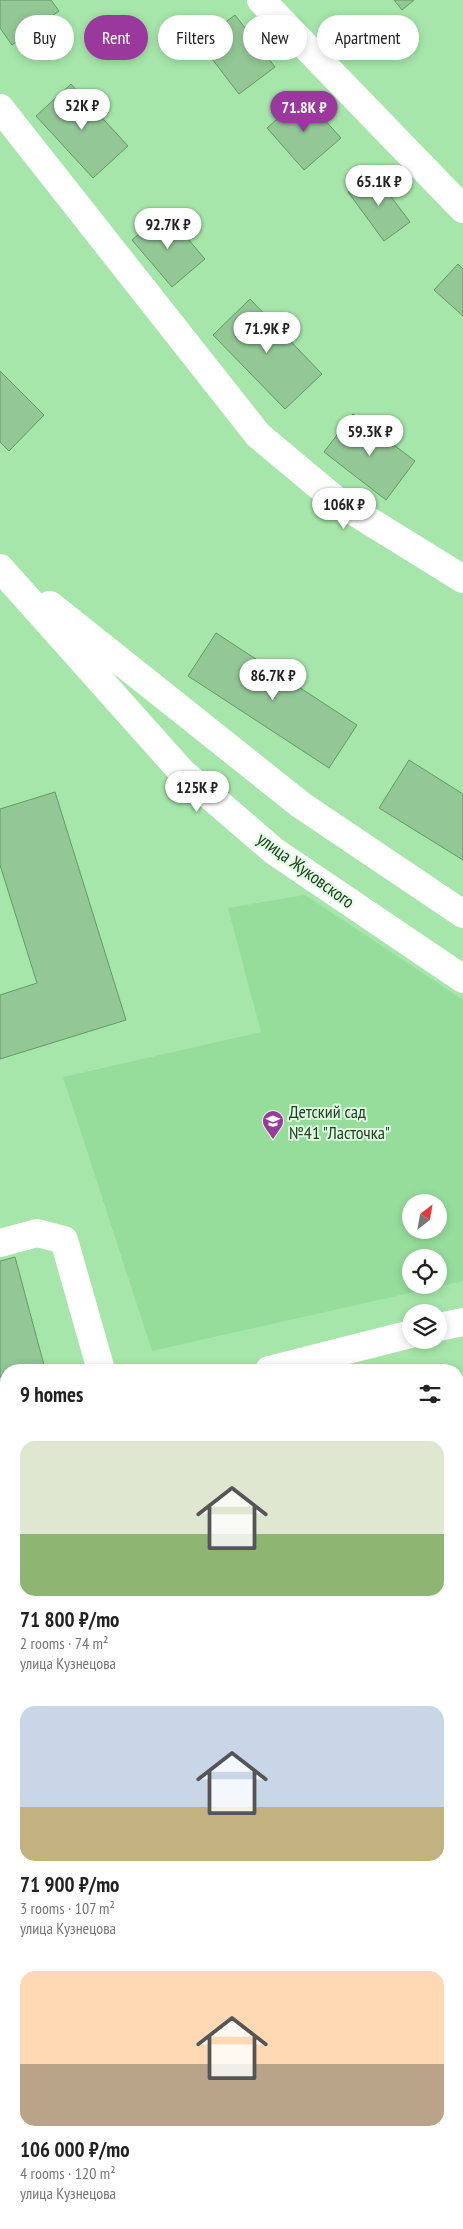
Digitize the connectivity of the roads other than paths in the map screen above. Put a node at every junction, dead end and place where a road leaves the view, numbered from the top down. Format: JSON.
{"nodes":[{"id":1,"x":261,"y":0,"type":"edge"},
{"id":2,"x":0,"y":108,"type":"edge"},
{"id":3,"x":463,"y":209,"type":"edge"},
{"id":4,"x":0,"y":564,"type":"edge"},
{"id":5,"x":0,"y":568,"type":"edge"},
{"id":6,"x":463,"y":579,"type":"edge"},
{"id":7,"x":463,"y":914,"type":"edge"},
{"id":8,"x":463,"y":978,"type":"edge"},
{"id":9,"x":0,"y":1243,"type":"edge"},
{"id":10,"x":463,"y":1322,"type":"edge"},
{"id":11,"x":447,"y":1326,"type":"edge"},
{"id":12,"x":402,"y":1336,"type":"edge"},
{"id":13,"x":99,"y":1364,"type":"edge"},
{"id":14,"x":293,"y":1364,"type":"edge"}],
"edges":[{"from":1,"to":3,"type":"street"},
{"from":2,"to":6,"type":"street"},
{"from":4,"to":7,"type":"street"},
{"from":5,"to":8,"type":"street","name":"улица Жуковского"},
{"from":9,"to":13,"type":"street"},
{"from":10,"to":11,"type":"street"},
{"from":12,"to":14,"type":"street"}]}
